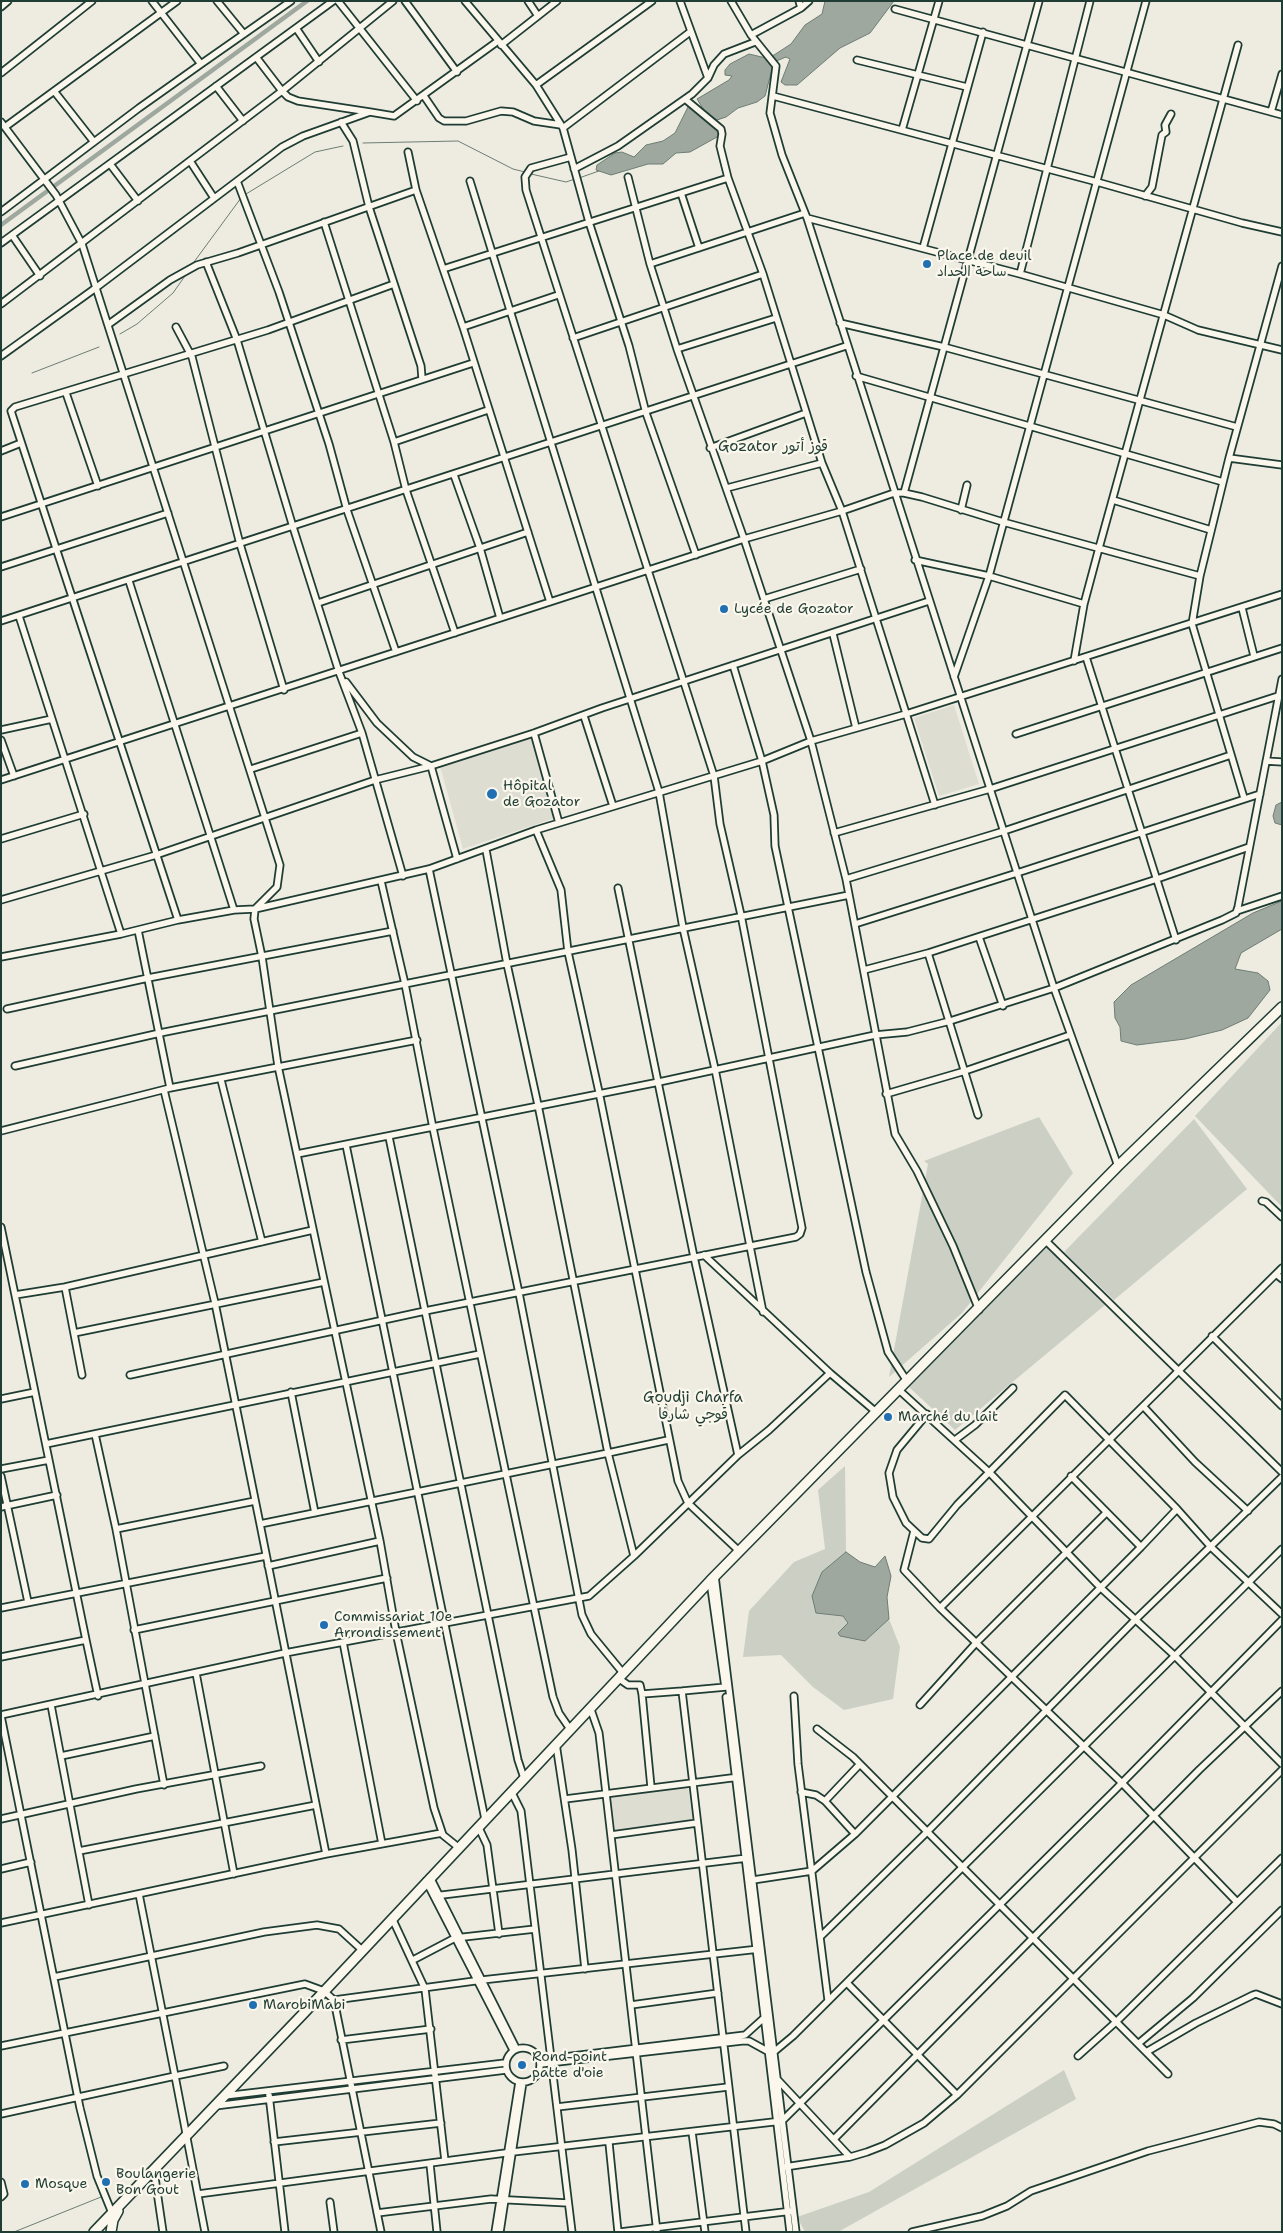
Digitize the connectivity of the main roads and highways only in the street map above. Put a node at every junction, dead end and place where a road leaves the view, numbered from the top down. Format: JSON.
{"nodes":[{"id":1,"x":1282,"y":1006,"type":"edge"},
{"id":2,"x":122,"y":2203,"type":"junction"},
{"id":3,"x":109,"y":2216,"type":"junction"},
{"id":4,"x":94,"y":2232,"type":"edge"},
{"id":5,"x":100,"y":2232,"type":"edge"},
{"id":6,"x":110,"y":2232,"type":"edge"}],
"edges":[{"from":1,"to":2,"type":"highway"},
{"from":2,"to":3,"type":"highway"},
{"from":2,"to":6,"type":"highway"},
{"from":3,"to":4,"type":"highway"},
{"from":3,"to":5,"type":"highway"}]}
